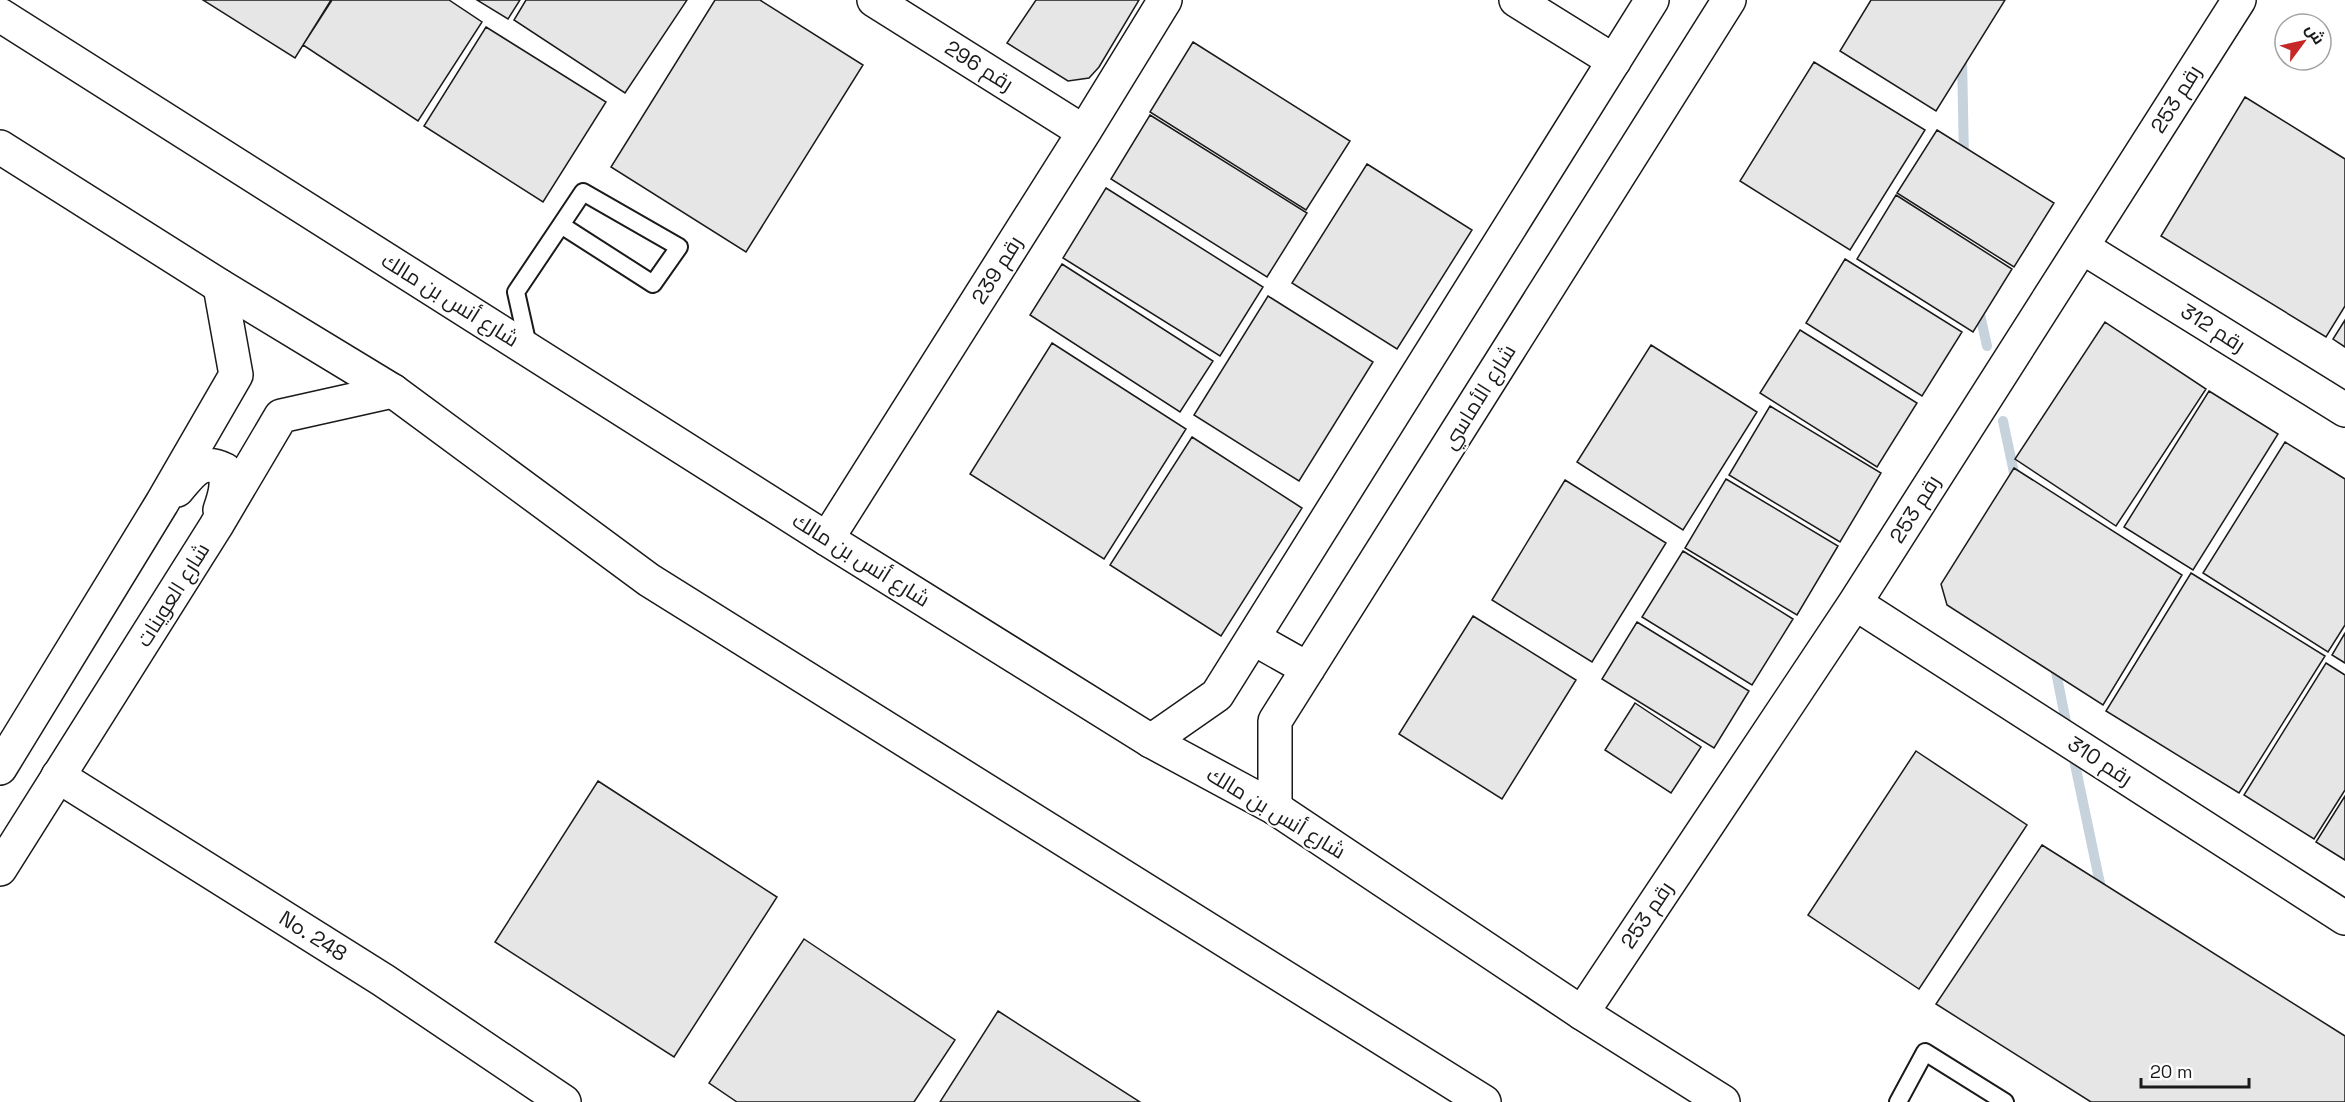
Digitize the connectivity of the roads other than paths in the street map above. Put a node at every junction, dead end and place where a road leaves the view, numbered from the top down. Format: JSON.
{"nodes":[{"id":1,"x":874,"y":0,"type":"edge"},
{"id":2,"x":1165,"y":0,"type":"edge"},
{"id":3,"x":1516,"y":0,"type":"edge"},
{"id":4,"x":1652,"y":0,"type":"edge"},
{"id":5,"x":1728,"y":0,"type":"edge"},
{"id":6,"x":2239,"y":0,"type":"edge"},
{"id":7,"x":0,"y":15,"type":"edge"},
{"id":8,"x":1614,"y":61,"type":"junction"},
{"id":9,"x":1084,"y":132,"type":"junction"},
{"id":10,"x":0,"y":147,"type":"edge"},
{"id":11,"x":561,"y":225,"type":"junction"},
{"id":12,"x":2082,"y":247,"type":"junction"},
{"id":13,"x":220,"y":286,"type":"junction"},
{"id":14,"x":530,"y":351,"type":"junction"},
{"id":15,"x":393,"y":391,"type":"junction"},
{"id":16,"x":2345,"y":410,"type":"edge"},
{"id":17,"x":162,"y":503,"type":"junction"},
{"id":18,"x":216,"y":526,"type":"junction"},
{"id":19,"x":827,"y":539,"type":"junction"},
{"id":20,"x":1855,"y":603,"type":"junction"},
{"id":21,"x":1253,"y":638,"type":"junction"},
{"id":22,"x":1308,"y":669,"type":"junction"},
{"id":23,"x":1151,"y":741,"type":"junction"},
{"id":24,"x":1,"y":764,"type":"edge"},
{"id":25,"x":58,"y":776,"type":"junction"},
{"id":26,"x":1275,"y":808,"type":"junction"},
{"id":27,"x":0,"y":869,"type":"edge"},
{"id":28,"x":2345,"y":918,"type":"edge"},
{"id":29,"x":1582,"y":1013,"type":"junction"},
{"id":30,"x":564,"y":1102,"type":"edge"},
{"id":31,"x":1484,"y":1102,"type":"edge"},
{"id":32,"x":1723,"y":1102,"type":"edge"},
{"id":33,"x":1898,"y":1102,"type":"edge"},
{"id":34,"x":2005,"y":1102,"type":"edge"}],
"edges":[{"from":1,"to":9,"type":"street","name":"رقم 296"},
{"from":2,"to":9,"type":"street","name":"رقم 239"},
{"from":3,"to":8,"type":"street"},
{"from":4,"to":8,"type":"street"},
{"from":5,"to":22,"type":"street","name":"شارع الأماسي"},
{"from":6,"to":12,"type":"street","name":"رقم 253"},
{"from":7,"to":14,"type":"street","name":"شارع أنس بن مالك"},
{"from":8,"to":21,"type":"street"},
{"from":9,"to":19,"type":"street","name":"رقم 239"},
{"from":10,"to":13,"type":"street"},
{"from":11,"to":11,"type":"lane"},
{"from":11,"to":14,"type":"lane"},
{"from":12,"to":16,"type":"street","name":"رقم 312"},
{"from":12,"to":20,"type":"street","name":"رقم 253"},
{"from":13,"to":15,"type":"street"},
{"from":13,"to":17,"type":"street"},
{"from":14,"to":19,"type":"street","name":"شارع أنس بن مالك"},
{"from":15,"to":18,"type":"street","name":"شارع العوينات"},
{"from":15,"to":31,"type":"street"},
{"from":17,"to":18,"type":"street"},
{"from":17,"to":24,"type":"street"},
{"from":18,"to":25,"type":"street","name":"شارع العوينات"},
{"from":19,"to":23,"type":"street","name":"شارع أنس بن مالك"},
{"from":20,"to":28,"type":"street","name":"رقم 310"},
{"from":20,"to":29,"type":"street","name":"رقم 253"},
{"from":21,"to":22,"type":"street"},
{"from":21,"to":23,"type":"street"},
{"from":22,"to":26,"type":"street","name":"شارع الأماسي"},
{"from":23,"to":26,"type":"street","name":"شارع أنس بن مالك"},
{"from":25,"to":27,"type":"street","name":"شارع العوينات"},
{"from":25,"to":30,"type":"street","name":"No. 248"},
{"from":26,"to":29,"type":"street","name":"شارع أنس بن مالك"},
{"from":29,"to":32,"type":"street","name":"شارع أنس بن مالك"},
{"from":33,"to":34,"type":"lane"}]}
